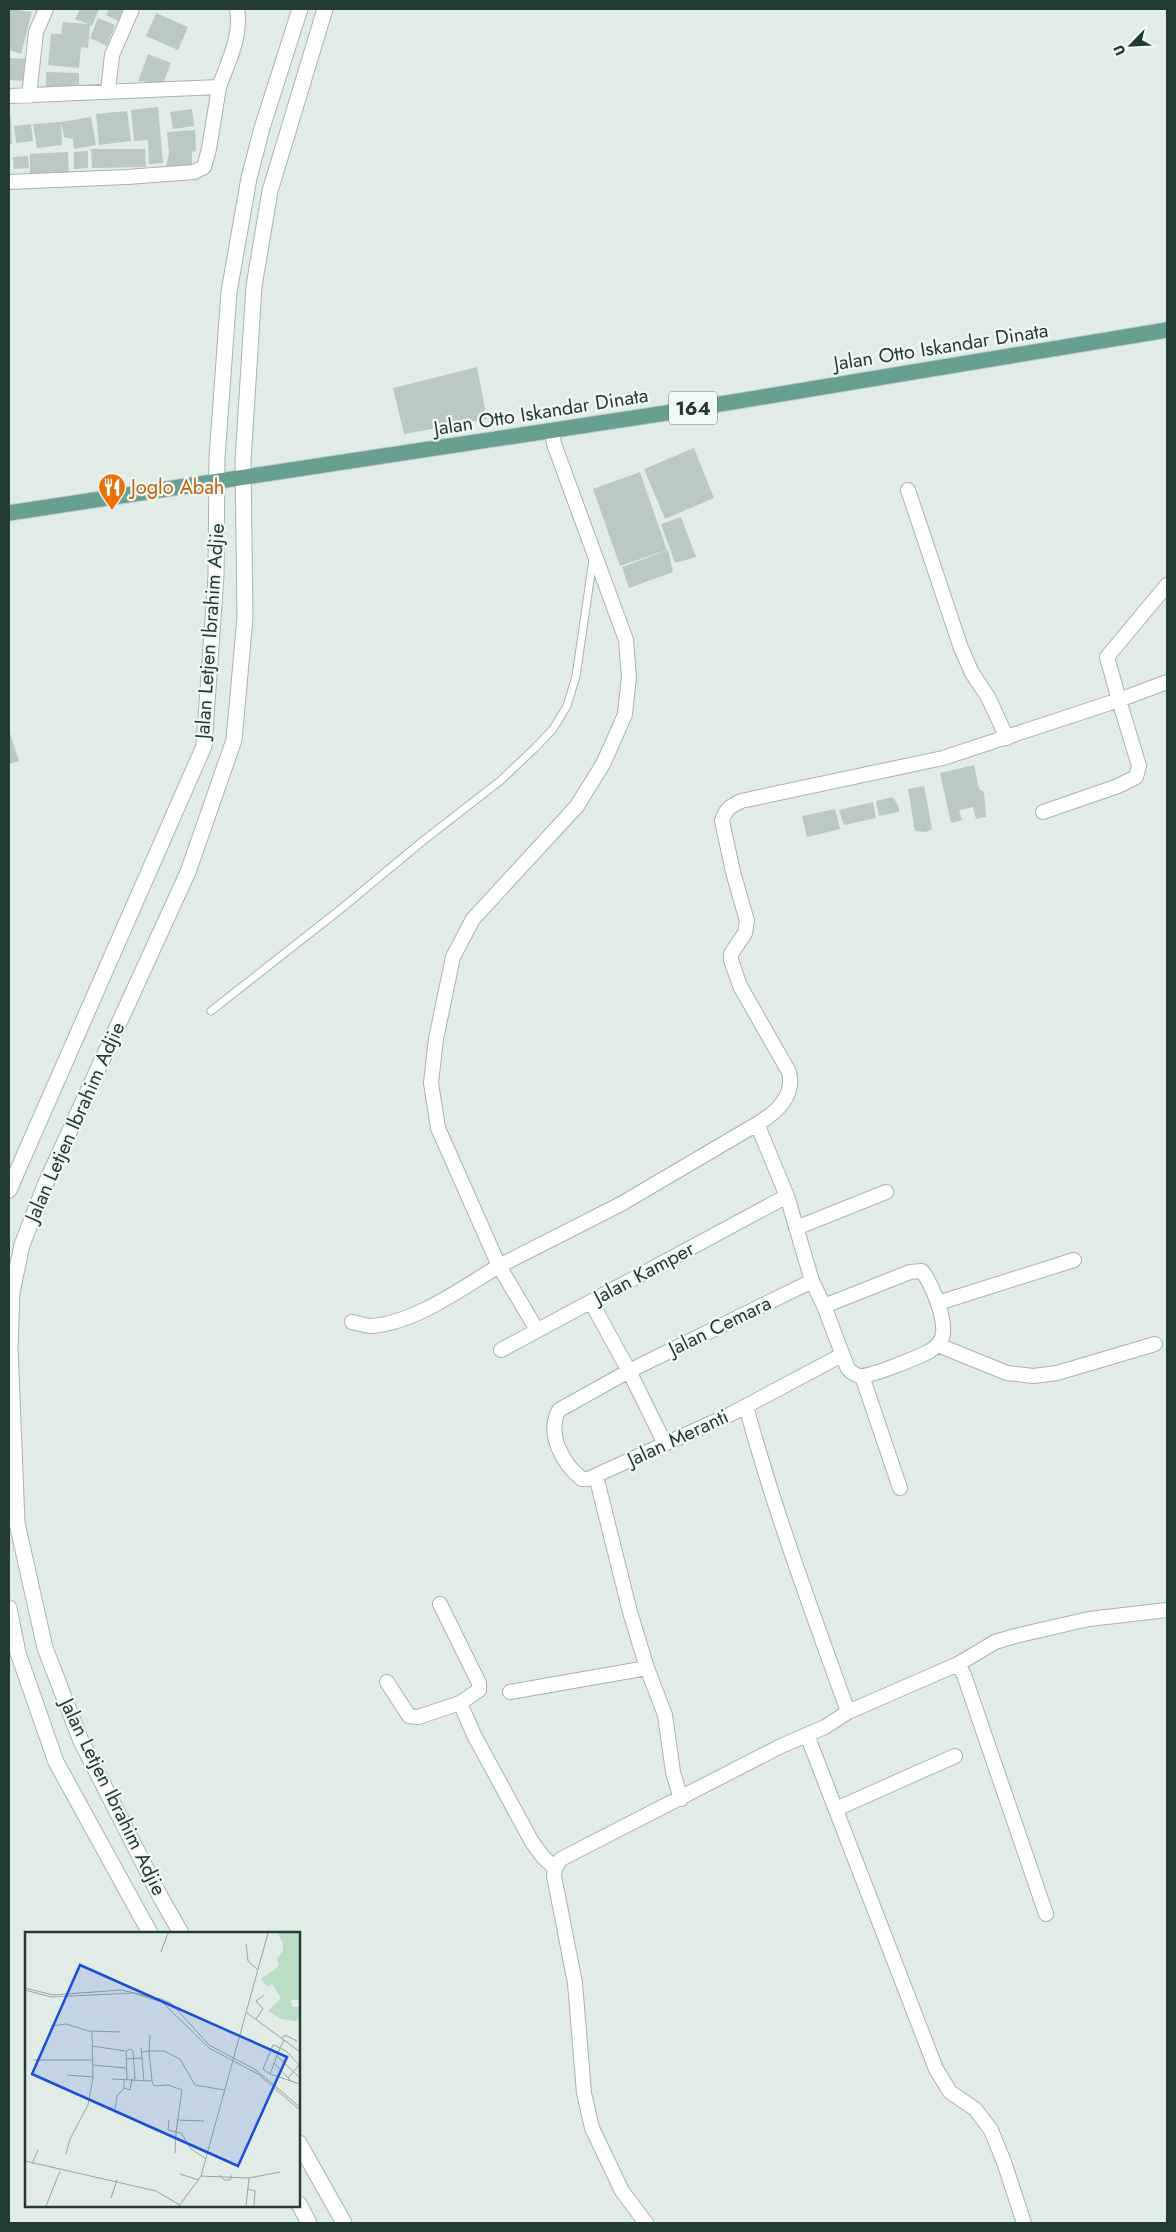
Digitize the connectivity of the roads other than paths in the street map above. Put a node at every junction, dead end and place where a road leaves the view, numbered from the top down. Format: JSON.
{"nodes":[{"id":1,"x":46,"y":9,"type":"edge"},
{"id":2,"x":132,"y":9,"type":"edge"},
{"id":3,"x":237,"y":9,"type":"edge"},
{"id":4,"x":300,"y":9,"type":"edge"},
{"id":5,"x":324,"y":9,"type":"edge"},
{"id":6,"x":218,"y":87,"type":"junction"},
{"id":7,"x":108,"y":92,"type":"junction"},
{"id":8,"x":9,"y":96,"type":"edge"},
{"id":9,"x":29,"y":96,"type":"junction"},
{"id":10,"x":9,"y":182,"type":"edge"},
{"id":11,"x":1167,"y":330,"type":"edge"},
{"id":12,"x":552,"y":430,"type":"junction"},
{"id":13,"x":244,"y":478,"type":"junction"},
{"id":14,"x":218,"y":482,"type":"junction"},
{"id":15,"x":908,"y":490,"type":"dead end"},
{"id":16,"x":9,"y":512,"type":"edge"},
{"id":17,"x":593,"y":552,"type":"junction"},
{"id":18,"x":1167,"y":586,"type":"edge"},
{"id":19,"x":1167,"y":682,"type":"edge"},
{"id":20,"x":1119,"y":700,"type":"junction"},
{"id":21,"x":1007,"y":738,"type":"junction"},
{"id":22,"x":1043,"y":812,"type":"dead end"},
{"id":23,"x":211,"y":1012,"type":"dead end"},
{"id":24,"x":756,"y":1124,"type":"junction"},
{"id":25,"x":9,"y":1190,"type":"edge"},
{"id":26,"x":886,"y":1192,"type":"dead end"},
{"id":27,"x":787,"y":1196,"type":"junction"},
{"id":28,"x":796,"y":1228,"type":"junction"},
{"id":29,"x":1074,"y":1260,"type":"dead end"},
{"id":30,"x":499,"y":1266,"type":"junction"},
{"id":31,"x":812,"y":1280,"type":"junction"},
{"id":32,"x":591,"y":1302,"type":"junction"},
{"id":33,"x":938,"y":1303,"type":"junction"},
{"id":34,"x":824,"y":1306,"type":"junction"},
{"id":35,"x":352,"y":1322,"type":"dead end"},
{"id":36,"x":536,"y":1330,"type":"junction"},
{"id":37,"x":1155,"y":1344,"type":"dead end"},
{"id":38,"x":938,"y":1345,"type":"junction"},
{"id":39,"x":501,"y":1350,"type":"dead end"},
{"id":40,"x":842,"y":1355,"type":"junction"},
{"id":41,"x":629,"y":1371,"type":"junction"},
{"id":42,"x":862,"y":1376,"type":"junction"},
{"id":43,"x":746,"y":1406,"type":"junction"},
{"id":44,"x":665,"y":1444,"type":"junction"},
{"id":45,"x":596,"y":1476,"type":"junction"},
{"id":46,"x":900,"y":1488,"type":"dead end"},
{"id":47,"x":440,"y":1604,"type":"dead end"},
{"id":48,"x":9,"y":1608,"type":"edge"},
{"id":49,"x":1167,"y":1610,"type":"edge"},
{"id":50,"x":958,"y":1664,"type":"junction"},
{"id":51,"x":647,"y":1668,"type":"junction"},
{"id":52,"x":387,"y":1682,"type":"dead end"},
{"id":53,"x":510,"y":1692,"type":"dead end"},
{"id":54,"x":460,"y":1704,"type":"junction"},
{"id":55,"x":848,"y":1712,"type":"junction"},
{"id":56,"x":807,"y":1735,"type":"junction"},
{"id":57,"x":956,"y":1756,"type":"dead end"},
{"id":58,"x":681,"y":1799,"type":"junction"},
{"id":59,"x":836,"y":1809,"type":"junction"},
{"id":60,"x":555,"y":1868,"type":"junction"},
{"id":61,"x":1046,"y":1914,"type":"dead end"},
{"id":62,"x":149,"y":1932,"type":"edge"},
{"id":63,"x":180,"y":1932,"type":"edge"},
{"id":64,"x":300,"y":2145,"type":"edge"},
{"id":65,"x":300,"y":2206,"type":"edge"},
{"id":66,"x":310,"y":2223,"type":"edge"},
{"id":67,"x":344,"y":2223,"type":"edge"},
{"id":68,"x":646,"y":2223,"type":"edge"},
{"id":69,"x":1024,"y":2223,"type":"edge"}],
"edges":[{"from":1,"to":9,"type":"street"},
{"from":2,"to":7,"type":"street"},
{"from":3,"to":6,"type":"street"},
{"from":4,"to":14,"type":"street","name":"Jalan Letjen Ibrahim Adjie"},
{"from":5,"to":13,"type":"street","name":"Jalan Letjen Ibrahim Adjie"},
{"from":6,"to":7,"type":"street"},
{"from":6,"to":10,"type":"street"},
{"from":7,"to":9,"type":"street"},
{"from":8,"to":9,"type":"street"},
{"from":11,"to":12,"type":"main road","name":"Jalan Otto Iskandar Dinata","number":"164"},
{"from":12,"to":13,"type":"main road","name":"Jalan Otto Iskandar Dinata","number":"164"},
{"from":12,"to":17,"type":"street"},
{"from":13,"to":14,"type":"main road","name":"Jalan Otto Iskandar Dinata","number":"164"},
{"from":13,"to":63,"type":"street","name":"Jalan Letjen Ibrahim Adjie"},
{"from":14,"to":16,"type":"main road","name":"Jalan Otto Iskandar Dinata","number":"164"},
{"from":14,"to":25,"type":"street","name":"Jalan Letjen Ibrahim Adjie"},
{"from":15,"to":21,"type":"street"},
{"from":17,"to":23,"type":"lane"},
{"from":17,"to":30,"type":"street"},
{"from":18,"to":20,"type":"street"},
{"from":19,"to":20,"type":"street"},
{"from":20,"to":21,"type":"street"},
{"from":20,"to":22,"type":"street"},
{"from":21,"to":24,"type":"street"},
{"from":24,"to":27,"type":"street"},
{"from":24,"to":30,"type":"street"},
{"from":26,"to":28,"type":"street"},
{"from":27,"to":28,"type":"street"},
{"from":27,"to":32,"type":"street","name":"Jalan Kamper"},
{"from":28,"to":31,"type":"street"},
{"from":29,"to":33,"type":"street"},
{"from":30,"to":35,"type":"street"},
{"from":30,"to":36,"type":"street"},
{"from":31,"to":34,"type":"street"},
{"from":31,"to":41,"type":"street","name":"Jalan Cemara"},
{"from":32,"to":36,"type":"street","name":"Jalan Kamper"},
{"from":32,"to":41,"type":"street"},
{"from":33,"to":34,"type":"street"},
{"from":33,"to":38,"type":"street"},
{"from":34,"to":40,"type":"street"},
{"from":36,"to":39,"type":"street","name":"Jalan Kamper"},
{"from":37,"to":38,"type":"street"},
{"from":38,"to":42,"type":"street"},
{"from":40,"to":42,"type":"street"},
{"from":40,"to":43,"type":"street","name":"Jalan Meranti"},
{"from":41,"to":44,"type":"street"},
{"from":41,"to":45,"type":"street","name":"Jalan Cemara"},
{"from":42,"to":46,"type":"street"},
{"from":43,"to":44,"type":"street","name":"Jalan Meranti"},
{"from":43,"to":55,"type":"street"},
{"from":44,"to":45,"type":"street","name":"Jalan Meranti"},
{"from":45,"to":51,"type":"street"},
{"from":47,"to":54,"type":"street"},
{"from":48,"to":62,"type":"street","name":"Jalan Letjen Ibrahim Adjie"},
{"from":49,"to":50,"type":"street"},
{"from":50,"to":55,"type":"street"},
{"from":50,"to":61,"type":"street"},
{"from":51,"to":53,"type":"street"},
{"from":51,"to":58,"type":"street"},
{"from":52,"to":54,"type":"street"},
{"from":54,"to":60,"type":"street"},
{"from":55,"to":56,"type":"street"},
{"from":56,"to":58,"type":"street"},
{"from":56,"to":59,"type":"street"},
{"from":57,"to":59,"type":"street"},
{"from":58,"to":60,"type":"street"},
{"from":59,"to":69,"type":"street"},
{"from":60,"to":68,"type":"street"},
{"from":64,"to":67,"type":"street"},
{"from":65,"to":66,"type":"street"}]}
